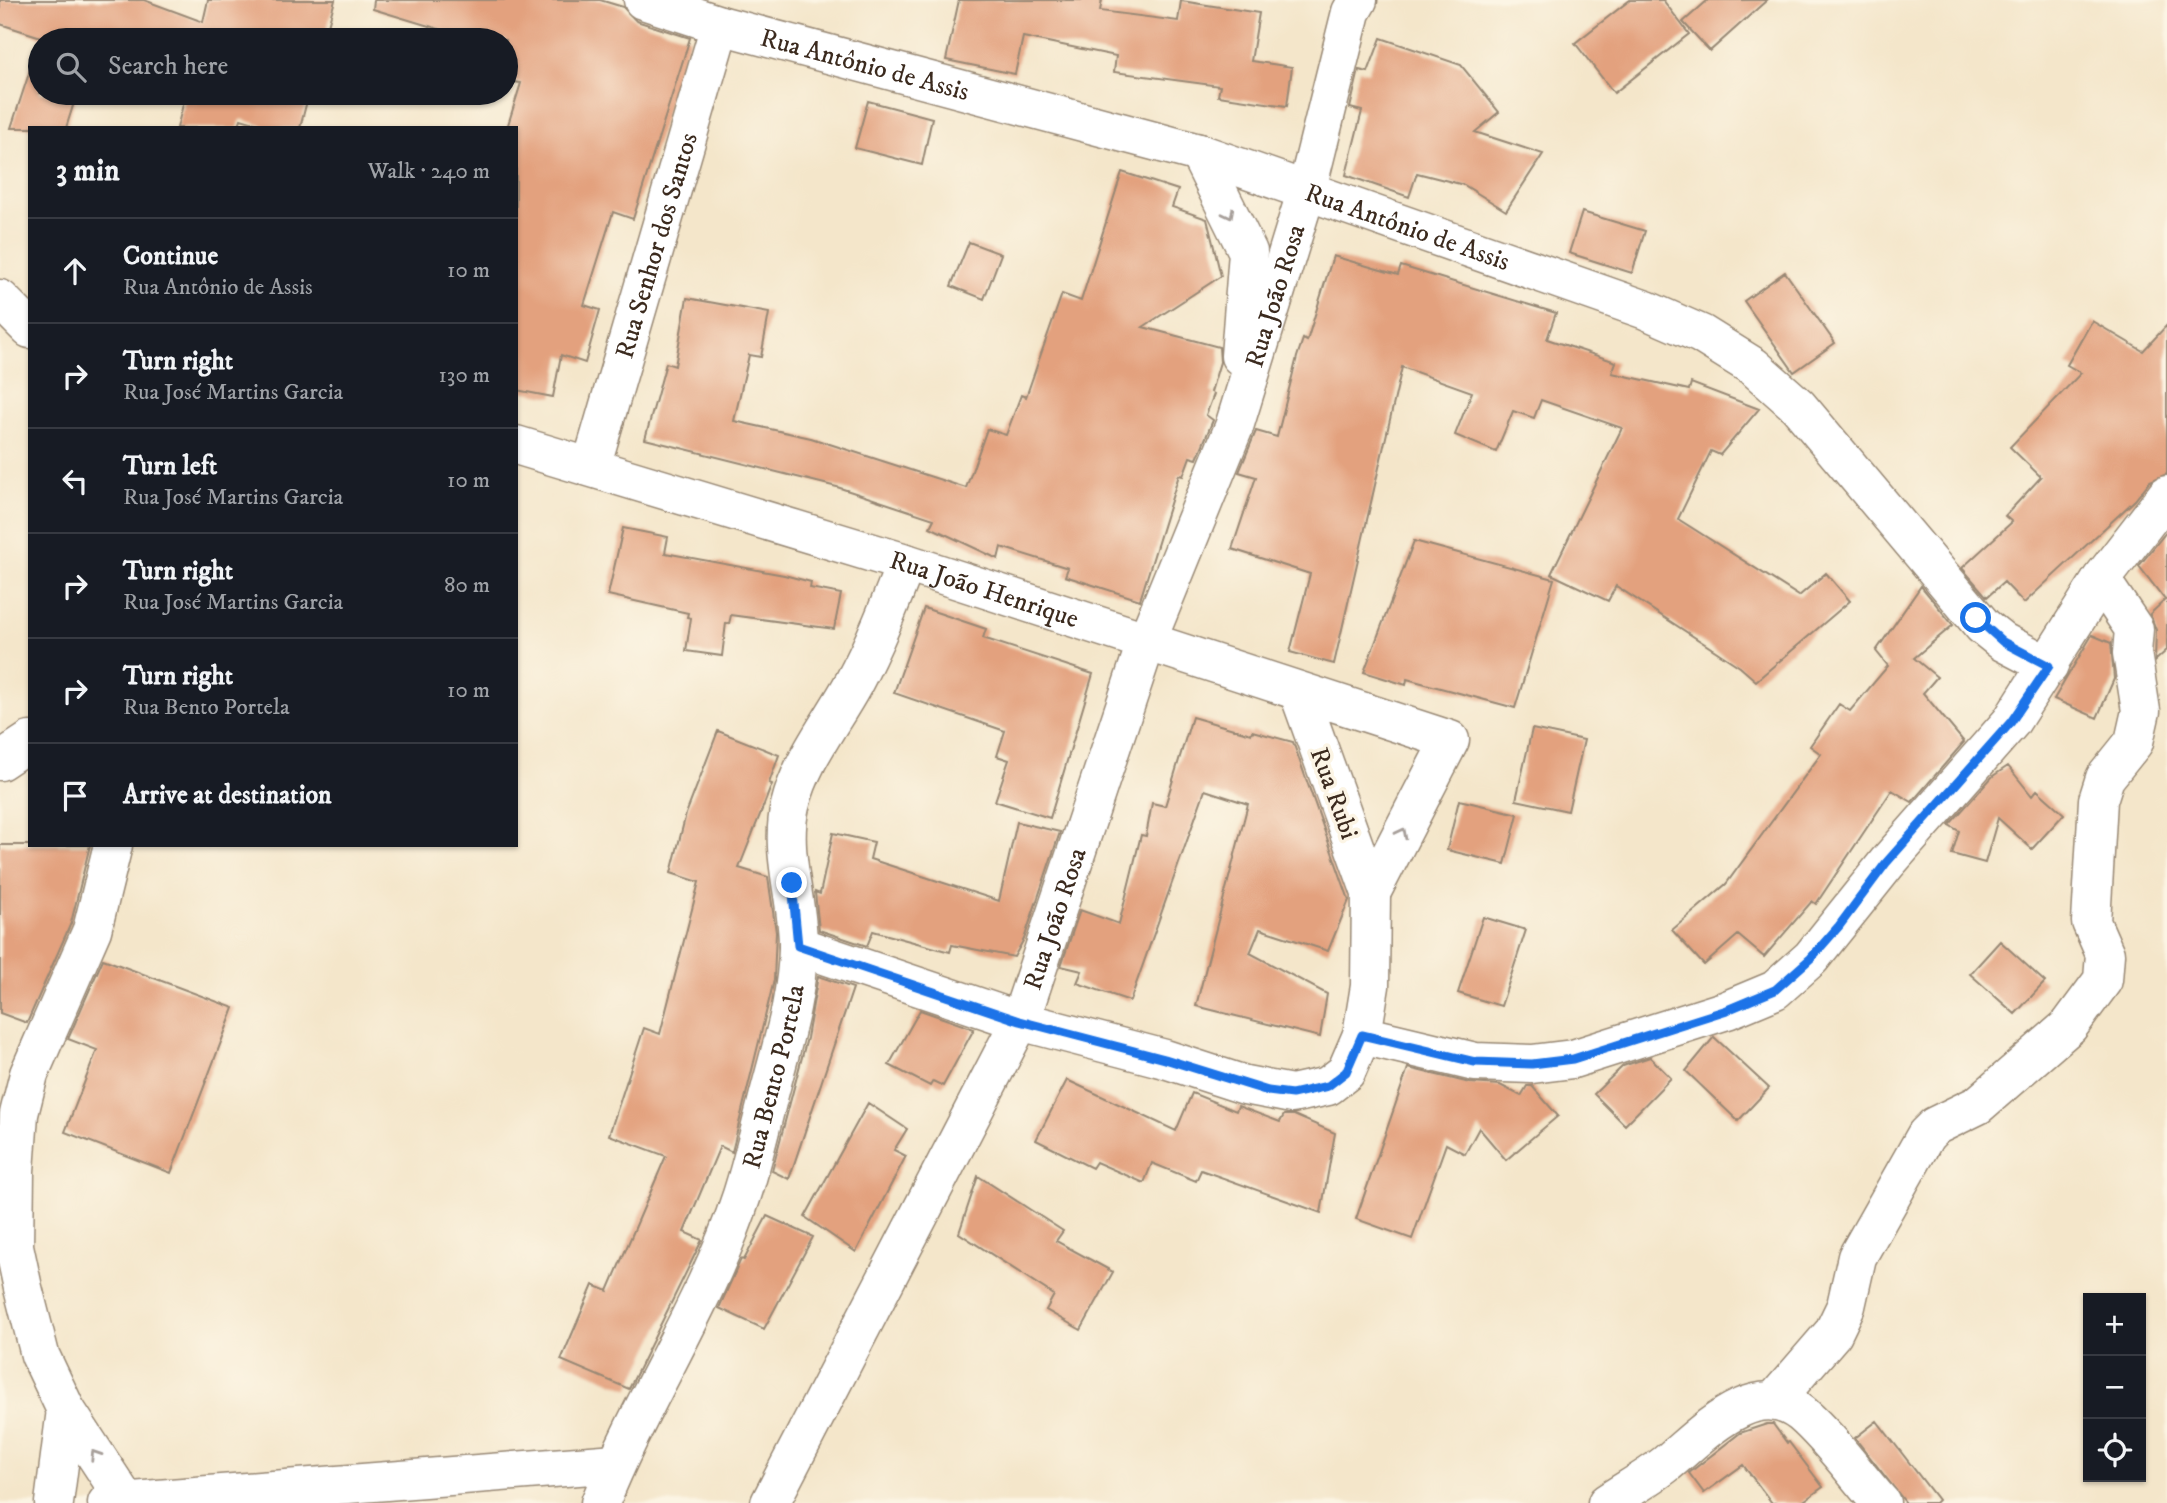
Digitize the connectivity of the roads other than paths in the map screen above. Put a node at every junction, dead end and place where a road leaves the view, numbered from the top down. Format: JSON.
{"nodes":[{"id":1,"x":643,"y":0,"type":"edge"},
{"id":2,"x":1357,"y":0,"type":"edge"},
{"id":3,"x":720,"y":25,"type":"junction"},
{"id":4,"x":1199,"y":153,"type":"junction"},
{"id":5,"x":1306,"y":192,"type":"junction"},
{"id":6,"x":0,"y":292,"type":"edge"},
{"id":7,"x":0,"y":299,"type":"edge"},
{"id":8,"x":28,"y":300,"type":"edge"},
{"id":9,"x":28,"y":326,"type":"edge"},
{"id":10,"x":1234,"y":427,"type":"junction"},
{"id":11,"x":518,"y":445,"type":"edge"},
{"id":12,"x":591,"y":467,"type":"junction"},
{"id":13,"x":2167,"y":495,"type":"edge"},
{"id":14,"x":906,"y":563,"type":"junction"},
{"id":15,"x":2101,"y":580,"type":"junction"},
{"id":16,"x":1146,"y":643,"type":"junction"},
{"id":17,"x":2049,"y":666,"type":"junction"},
{"id":18,"x":1299,"y":693,"type":"junction"},
{"id":19,"x":1450,"y":740,"type":"joint"},
{"id":20,"x":28,"y":742,"type":"edge"},
{"id":21,"x":0,"y":761,"type":"edge"},
{"id":22,"x":113,"y":847,"type":"edge"},
{"id":23,"x":1371,"y":893,"type":"junction"},
{"id":24,"x":798,"y":946,"type":"junction"},
{"id":25,"x":1020,"y":1021,"type":"junction"},
{"id":26,"x":1362,"y":1035,"type":"junction"},
{"id":27,"x":1775,"y":1400,"type":"junction"},
{"id":28,"x":66,"y":1410,"type":"junction"},
{"id":29,"x":616,"y":1463,"type":"junction"},
{"id":30,"x":116,"y":1501,"type":"edge"},
{"id":31,"x":54,"y":1503,"type":"edge"},
{"id":32,"x":600,"y":1503,"type":"edge"},
{"id":33,"x":771,"y":1503,"type":"edge"},
{"id":34,"x":1607,"y":1503,"type":"edge"},
{"id":35,"x":1881,"y":1503,"type":"edge"}],
"edges":[{"from":1,"to":3,"type":"street","name":"Rua Antônio de Assis"},
{"from":2,"to":5,"type":"street","name":"Rua João Rosa"},
{"from":3,"to":4,"type":"street","name":"Rua Antônio de Assis"},
{"from":3,"to":12,"type":"street","name":"Rua Senhor dos Santos"},
{"from":4,"to":5,"type":"street","name":"Rua Antônio de Assis"},
{"from":4,"to":10,"type":"street","name":"Rua João Rosa","one_way":true},
{"from":5,"to":10,"type":"street","name":"Rua João Rosa"},
{"from":5,"to":17,"type":"street","name":"Rua Antônio de Assis"},
{"from":6,"to":8,"type":"street"},
{"from":7,"to":9,"type":"street"},
{"from":10,"to":16,"type":"street","name":"Rua João Rosa"},
{"from":11,"to":12,"type":"street","name":"Rua João Henrique"},
{"from":12,"to":14,"type":"street","name":"Rua João Henrique"},
{"from":13,"to":15,"type":"street"},
{"from":14,"to":16,"type":"street","name":"Rua João Henrique"},
{"from":14,"to":24,"type":"street","name":"Rua Bento Portela"},
{"from":15,"to":17,"type":"street"},
{"from":15,"to":27,"type":"street"},
{"from":16,"to":18,"type":"street","name":"Rua João Henrique"},
{"from":16,"to":25,"type":"street","name":"Rua João Rosa"},
{"from":17,"to":26,"type":"street"},
{"from":18,"to":19,"type":"street","name":"Rua João Henrique"},
{"from":18,"to":23,"type":"street","name":"Rua Rubi"},
{"from":23,"to":19,"type":"street","name":"Rua Rubi","one_way":true},
{"from":20,"to":21,"type":"street"},
{"from":22,"to":28,"type":"street"},
{"from":23,"to":26,"type":"street","name":"Rua Rubi"},
{"from":24,"to":25,"type":"street","name":"Rua Rubi"},
{"from":24,"to":29,"type":"street","name":"Rua Bento Portela"},
{"from":25,"to":26,"type":"street","name":"Rua Rubi"},
{"from":25,"to":33,"type":"street","name":"Rua João Rosa"},
{"from":27,"to":34,"type":"street"},
{"from":27,"to":35,"type":"street"},
{"from":30,"to":28,"type":"street","one_way":true},
{"from":28,"to":31,"type":"street"},
{"from":29,"to":30,"type":"street"},
{"from":29,"to":32,"type":"street","name":"Rua Bento Portela"}]}
